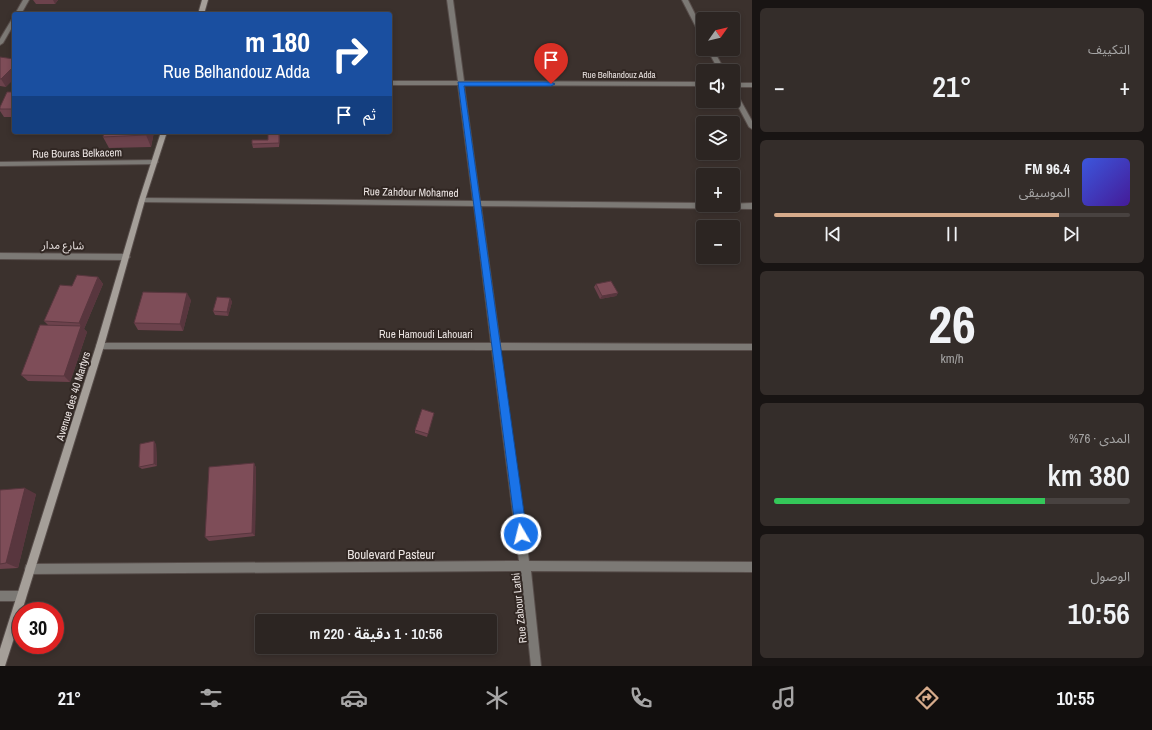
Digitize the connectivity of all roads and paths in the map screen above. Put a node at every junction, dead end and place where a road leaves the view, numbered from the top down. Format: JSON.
{"nodes":[{"id":1,"x":26,"y":0,"type":"edge"},
{"id":2,"x":205,"y":0,"type":"edge"},
{"id":3,"x":450,"y":0,"type":"edge"},
{"id":4,"x":685,"y":0,"type":"edge"},
{"id":5,"x":19,"y":12,"type":"edge"},
{"id":6,"x":202,"y":12,"type":"edge"},
{"id":7,"x":696,"y":21,"type":"edge"},
{"id":8,"x":12,"y":23,"type":"edge"},
{"id":9,"x":0,"y":43,"type":"edge"},
{"id":10,"x":392,"y":83,"type":"edge"},
{"id":11,"x":460,"y":84,"type":"junction"},
{"id":12,"x":696,"y":84,"type":"edge"},
{"id":13,"x":740,"y":84,"type":"edge"},
{"id":14,"x":752,"y":84,"type":"edge"},
{"id":15,"x":740,"y":105,"type":"edge"},
{"id":16,"x":752,"y":127,"type":"edge"},
{"id":17,"x":163,"y":134,"type":"edge"},
{"id":18,"x":155,"y":162,"type":"junction"},
{"id":19,"x":0,"y":164,"type":"edge"},
{"id":20,"x":142,"y":200,"type":"junction"},
{"id":21,"x":476,"y":204,"type":"junction"},
{"id":22,"x":752,"y":206,"type":"edge"},
{"id":23,"x":0,"y":256,"type":"edge"},
{"id":24,"x":126,"y":257,"type":"junction"},
{"id":25,"x":495,"y":345,"type":"junction"},
{"id":26,"x":100,"y":346,"type":"junction"},
{"id":27,"x":752,"y":347,"type":"edge"},
{"id":28,"x":525,"y":566,"type":"junction"},
{"id":29,"x":752,"y":567,"type":"edge"},
{"id":30,"x":30,"y":569,"type":"junction"},
{"id":31,"x":0,"y":596,"type":"edge"},
{"id":32,"x":21,"y":596,"type":"junction"},
{"id":33,"x":0,"y":666,"type":"edge"},
{"id":34,"x":536,"y":666,"type":"edge"}],
"edges":[{"from":1,"to":5,"type":"street"},
{"from":2,"to":6,"type":"main road"},
{"from":3,"to":11,"type":"street","name":"Rue Zabour Larbi"},
{"from":4,"to":7,"type":"street"},
{"from":8,"to":9,"type":"street"},
{"from":10,"to":11,"type":"street","name":"Rue Belhandouz Adda"},
{"from":11,"to":12,"type":"street","name":"Rue Belhandouz Adda"},
{"from":11,"to":21,"type":"street","name":"Rue Zabour Larbi"},
{"from":13,"to":14,"type":"street"},
{"from":15,"to":16,"type":"street"},
{"from":17,"to":18,"type":"main road","name":"Avenue des 40 Martyrs"},
{"from":18,"to":19,"type":"street","name":"Rue Bouras Belkacem"},
{"from":18,"to":20,"type":"main road","name":"Avenue des 40 Martyrs"},
{"from":20,"to":21,"type":"street","name":"Rue Zahdour Mohamed"},
{"from":20,"to":24,"type":"main road","name":"Avenue des 40 Martyrs"},
{"from":21,"to":22,"type":"street","name":"Rue Zahdour Mohamed"},
{"from":21,"to":25,"type":"street","name":"Rue Zabour Larbi"},
{"from":23,"to":24,"type":"street","name":"شارع مدار"},
{"from":24,"to":26,"type":"main road","name":"Avenue des 40 Martyrs"},
{"from":25,"to":26,"type":"street","name":"Rue Hamoudi Lahouari"},
{"from":25,"to":27,"type":"street","name":"Rue Hamoudi Lahouari"},
{"from":25,"to":28,"type":"street","name":"Rue Zabour Larbi"},
{"from":26,"to":30,"type":"main road","name":"Avenue des 40 Martyrs"},
{"from":28,"to":29,"type":"street","name":"Boulevard Pasteur"},
{"from":28,"to":30,"type":"street","name":"Boulevard Pasteur"},
{"from":28,"to":34,"type":"street","name":"Rue Zabour Larbi"},
{"from":30,"to":32,"type":"main road","name":"Avenue des 40 Martyrs"},
{"from":31,"to":32,"type":"street"},
{"from":32,"to":33,"type":"main road","name":"Avenue des 40 Martyrs"}]}
